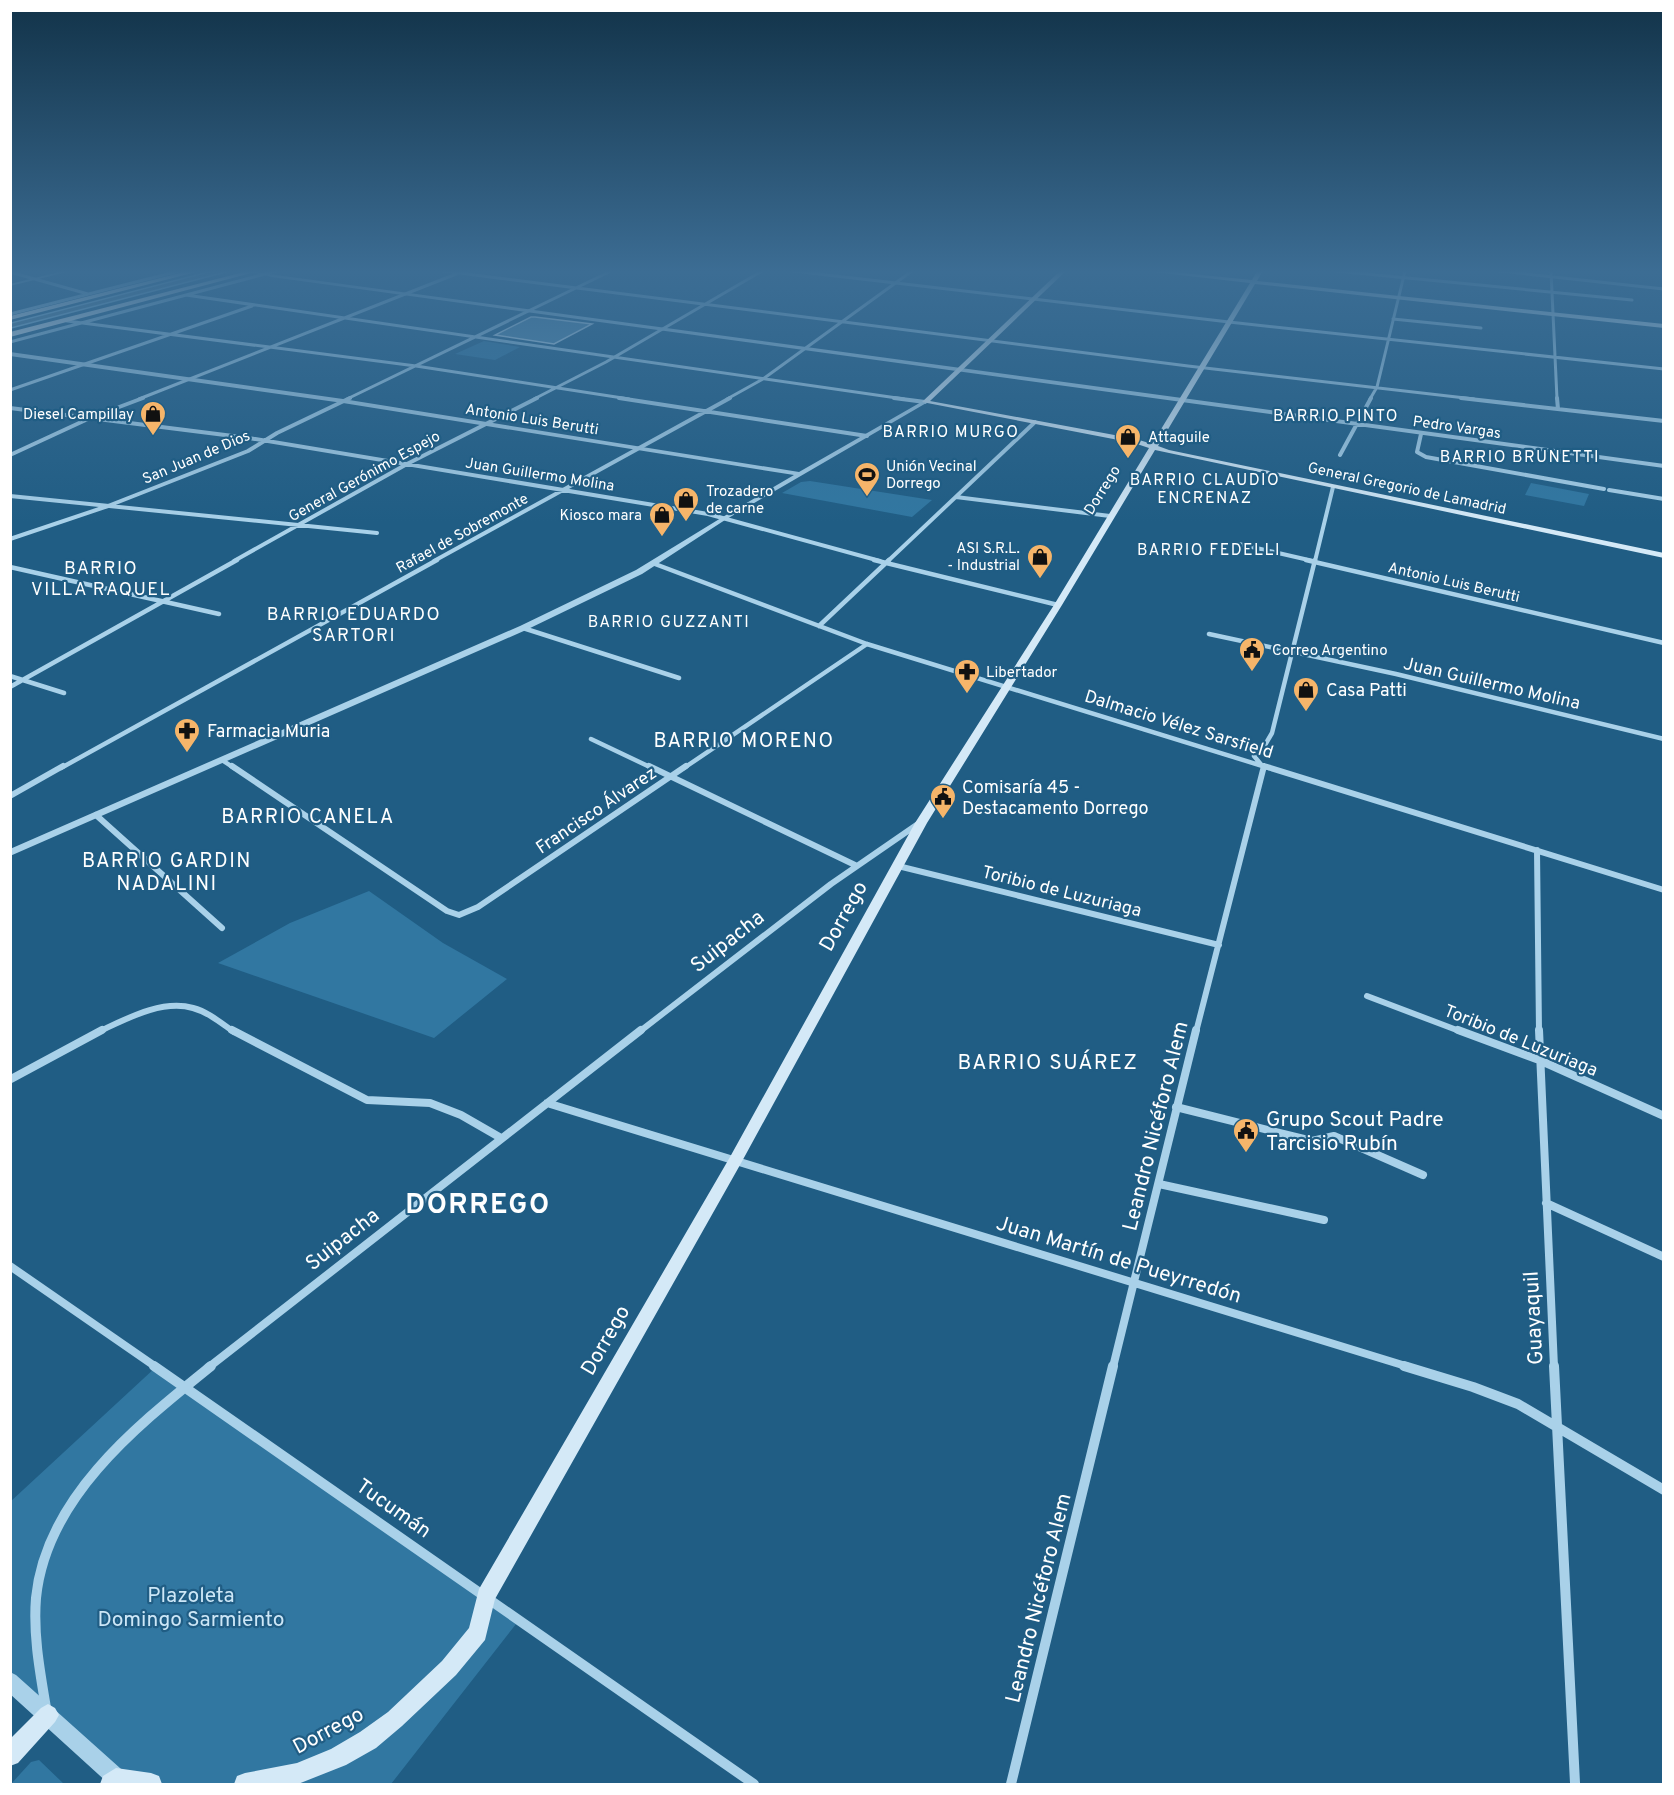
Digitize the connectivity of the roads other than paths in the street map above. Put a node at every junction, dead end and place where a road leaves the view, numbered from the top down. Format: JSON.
{"nodes":[{"id":1,"x":16,"y":355,"type":"edge"},
{"id":2,"x":112,"y":355,"type":"edge"},
{"id":3,"x":257,"y":355,"type":"edge"},
{"id":4,"x":328,"y":355,"type":"edge"},
{"id":5,"x":440,"y":355,"type":"edge"},
{"id":6,"x":600,"y":355,"type":"edge"},
{"id":7,"x":619,"y":355,"type":"edge"},
{"id":8,"x":798,"y":355,"type":"edge"},
{"id":9,"x":848,"y":355,"type":"edge"},
{"id":10,"x":976,"y":355,"type":"edge"},
{"id":11,"x":1099,"y":355,"type":"edge"},
{"id":12,"x":1210,"y":355,"type":"edge"},
{"id":13,"x":1384,"y":355,"type":"edge"},
{"id":14,"x":1534,"y":355,"type":"edge"},
{"id":15,"x":615,"y":357,"type":"junction"},
{"id":16,"x":1555,"y":357,"type":"junction"},
{"id":17,"x":85,"y":364,"type":"junction"},
{"id":18,"x":416,"y":366,"type":"junction"},
{"id":19,"x":1202,"y":368,"type":"junction"},
{"id":20,"x":1664,"y":369,"type":"edge"},
{"id":21,"x":960,"y":370,"type":"junction"},
{"id":22,"x":192,"y":379,"type":"junction"},
{"id":23,"x":763,"y":379,"type":"junction"},
{"id":24,"x":1377,"y":387,"type":"junction"},
{"id":25,"x":554,"y":389,"type":"junction"},
{"id":26,"x":10,"y":390,"type":"edge"},
{"id":27,"x":1182,"y":400,"type":"junction"},
{"id":28,"x":343,"y":401,"type":"junction"},
{"id":29,"x":925,"y":402,"type":"junction"},
{"id":30,"x":10,"y":408,"type":"edge"},
{"id":31,"x":1558,"y":409,"type":"junction"},
{"id":32,"x":706,"y":412,"type":"junction"},
{"id":33,"x":90,"y":418,"type":"junction"},
{"id":34,"x":1664,"y":421,"type":"edge"},
{"id":35,"x":1035,"y":422,"type":"junction"},
{"id":36,"x":485,"y":424,"type":"junction"},
{"id":37,"x":1358,"y":425,"type":"junction"},
{"id":38,"x":1421,"y":434,"type":"junction"},
{"id":39,"x":867,"y":436,"type":"junction"},
{"id":40,"x":264,"y":441,"type":"junction"},
{"id":41,"x":1154,"y":447,"type":"junction"},
{"id":42,"x":640,"y":448,"type":"junction"},
{"id":43,"x":10,"y":455,"type":"edge"},
{"id":44,"x":1340,"y":455,"type":"dead end"},
{"id":45,"x":407,"y":464,"type":"junction"},
{"id":46,"x":1664,"y":466,"type":"edge"},
{"id":47,"x":799,"y":474,"type":"junction"},
{"id":48,"x":1333,"y":487,"type":"junction"},
{"id":49,"x":564,"y":490,"type":"junction"},
{"id":50,"x":10,"y":496,"type":"edge"},
{"id":51,"x":956,"y":497,"type":"junction"},
{"id":52,"x":1664,"y":499,"type":"edge"},
{"id":53,"x":108,"y":506,"type":"junction"},
{"id":54,"x":1110,"y":516,"type":"junction"},
{"id":55,"x":723,"y":519,"type":"junction"},
{"id":56,"x":298,"y":526,"type":"junction"},
{"id":57,"x":377,"y":533,"type":"dead end"},
{"id":58,"x":10,"y":539,"type":"edge"},
{"id":59,"x":1239,"y":544,"type":"dead end"},
{"id":60,"x":1664,"y":556,"type":"edge"},
{"id":61,"x":1315,"y":562,"type":"junction"},
{"id":62,"x":655,"y":564,"type":"junction"},
{"id":63,"x":885,"y":564,"type":"junction"},
{"id":64,"x":10,"y":567,"type":"edge"},
{"id":65,"x":164,"y":601,"type":"junction"},
{"id":66,"x":1058,"y":605,"type":"junction"},
{"id":67,"x":219,"y":614,"type":"dead end"},
{"id":68,"x":819,"y":626,"type":"junction"},
{"id":69,"x":523,"y":628,"type":"junction"},
{"id":70,"x":1209,"y":634,"type":"dead end"},
{"id":71,"x":867,"y":644,"type":"junction"},
{"id":72,"x":1664,"y":644,"type":"edge"},
{"id":73,"x":1292,"y":651,"type":"junction"},
{"id":74,"x":10,"y":676,"type":"edge"},
{"id":75,"x":679,"y":678,"type":"dead end"},
{"id":76,"x":23,"y":680,"type":"junction"},
{"id":77,"x":10,"y":687,"type":"edge"},
{"id":78,"x":1007,"y":687,"type":"junction"},
{"id":79,"x":64,"y":693,"type":"dead end"},
{"id":80,"x":591,"y":739,"type":"dead end"},
{"id":81,"x":1664,"y":739,"type":"edge"},
{"id":82,"x":222,"y":760,"type":"junction"},
{"id":83,"x":1264,"y":767,"type":"junction"},
{"id":84,"x":671,"y":777,"type":"junction"},
{"id":85,"x":10,"y":796,"type":"edge"},
{"id":86,"x":96,"y":815,"type":"junction"},
{"id":87,"x":921,"y":822,"type":"junction"},
{"id":88,"x":1537,"y":850,"type":"junction"},
{"id":89,"x":10,"y":853,"type":"edge"},
{"id":90,"x":855,"y":865,"type":"junction"},
{"id":91,"x":898,"y":866,"type":"junction"},
{"id":92,"x":1664,"y":890,"type":"edge"},
{"id":93,"x":222,"y":928,"type":"dead end"},
{"id":94,"x":1219,"y":945,"type":"junction"},
{"id":95,"x":1367,"y":996,"type":"dead end"},
{"id":96,"x":1539,"y":1060,"type":"junction"},
{"id":97,"x":11,"y":1079,"type":"edge"},
{"id":98,"x":547,"y":1102,"type":"junction"},
{"id":99,"x":1176,"y":1107,"type":"junction"},
{"id":100,"x":1664,"y":1116,"type":"edge"},
{"id":101,"x":501,"y":1138,"type":"junction"},
{"id":102,"x":735,"y":1161,"type":"junction"},
{"id":103,"x":1423,"y":1175,"type":"dead end"},
{"id":104,"x":1158,"y":1184,"type":"junction"},
{"id":105,"x":1546,"y":1203,"type":"junction"},
{"id":106,"x":1324,"y":1220,"type":"dead end"},
{"id":107,"x":1664,"y":1257,"type":"edge"},
{"id":108,"x":10,"y":1266,"type":"edge"},
{"id":109,"x":1134,"y":1283,"type":"junction"},
{"id":110,"x":185,"y":1387,"type":"junction"},
{"id":111,"x":1558,"y":1427,"type":"junction"},
{"id":112,"x":1664,"y":1490,"type":"edge"},
{"id":113,"x":486,"y":1596,"type":"junction"},
{"id":114,"x":10,"y":1681,"type":"edge"},
{"id":115,"x":48,"y":1715,"type":"junction"},
{"id":116,"x":10,"y":1755,"type":"edge"},
{"id":117,"x":117,"y":1783,"type":"edge"},
{"id":118,"x":1575,"y":1783,"type":"edge"},
{"id":119,"x":151,"y":1785,"type":"edge"},
{"id":120,"x":245,"y":1785,"type":"edge"},
{"id":121,"x":754,"y":1785,"type":"edge"},
{"id":122,"x":1011,"y":1785,"type":"edge"}],
"edges":[{"from":1,"to":17,"type":"street","name":"Antonio Luis Berutti"},
{"from":2,"to":17,"type":"street"},
{"from":3,"to":22,"type":"street"},
{"from":4,"to":18,"type":"street"},
{"from":5,"to":18,"type":"street","name":"San Juan de Dios"},
{"from":6,"to":15,"type":"street","name":"General Gregorio de Lamadrid"},
{"from":7,"to":15,"type":"street","name":"General Gerónimo Espejo"},
{"from":8,"to":23,"type":"street","name":"Rafael de Sobremonte"},
{"from":9,"to":21,"type":"street","name":"Pedro Vargas"},
{"from":10,"to":21,"type":"main road"},
{"from":11,"to":19,"type":"street"},
{"from":12,"to":19,"type":"main road","name":"Dorrego"},
{"from":13,"to":24,"type":"street"},
{"from":14,"to":16,"type":"street"},
{"from":15,"to":23,"type":"street","name":"General Gregorio de Lamadrid"},
{"from":15,"to":25,"type":"street","name":"General Gerónimo Espejo"},
{"from":16,"to":20,"type":"street"},
{"from":16,"to":31,"type":"street"},
{"from":17,"to":22,"type":"street","name":"Antonio Luis Berutti"},
{"from":17,"to":26,"type":"street"},
{"from":18,"to":25,"type":"street"},
{"from":18,"to":28,"type":"street","name":"San Juan de Dios"},
{"from":19,"to":24,"type":"street"},
{"from":19,"to":27,"type":"main road","name":"Dorrego"},
{"from":21,"to":27,"type":"street","name":"Pedro Vargas"},
{"from":21,"to":29,"type":"main road"},
{"from":22,"to":28,"type":"street","name":"Antonio Luis Berutti"},
{"from":22,"to":33,"type":"street"},
{"from":23,"to":29,"type":"street","name":"General Gregorio de Lamadrid"},
{"from":23,"to":32,"type":"street","name":"Rafael de Sobremonte"},
{"from":24,"to":31,"type":"street"},
{"from":24,"to":37,"type":"street"},
{"from":25,"to":32,"type":"street"},
{"from":25,"to":36,"type":"street","name":"General Gerónimo Espejo"},
{"from":27,"to":37,"type":"street","name":"Pedro Vargas"},
{"from":27,"to":41,"type":"main road","name":"Dorrego"},
{"from":28,"to":36,"type":"street","name":"Antonio Luis Berutti"},
{"from":28,"to":40,"type":"street","name":"San Juan de Dios"},
{"from":29,"to":35,"type":"main road","name":"General Gregorio de Lamadrid"},
{"from":29,"to":39,"type":"street"},
{"from":30,"to":33,"type":"street","name":"Juan Guillermo Molina"},
{"from":31,"to":34,"type":"street"},
{"from":32,"to":39,"type":"street"},
{"from":32,"to":42,"type":"street","name":"Rafael de Sobremonte"},
{"from":33,"to":40,"type":"street","name":"Juan Guillermo Molina"},
{"from":33,"to":43,"type":"street"},
{"from":35,"to":41,"type":"main road","name":"General Gregorio de Lamadrid"},
{"from":35,"to":51,"type":"street"},
{"from":36,"to":42,"type":"street","name":"Antonio Luis Berutti"},
{"from":36,"to":45,"type":"street","name":"General Gerónimo Espejo"},
{"from":37,"to":38,"type":"street","name":"Pedro Vargas"},
{"from":37,"to":44,"type":"street"},
{"from":38,"to":46,"type":"street","name":"Pedro Vargas"},
{"from":38,"to":52,"type":"street"},
{"from":39,"to":47,"type":"street"},
{"from":40,"to":45,"type":"street","name":"Juan Guillermo Molina"},
{"from":40,"to":53,"type":"street","name":"San Juan de Dios"},
{"from":41,"to":48,"type":"main road","name":"General Gregorio de Lamadrid"},
{"from":41,"to":54,"type":"main road","name":"Dorrego"},
{"from":42,"to":47,"type":"street","name":"Antonio Luis Berutti"},
{"from":42,"to":49,"type":"street","name":"Rafael de Sobremonte"},
{"from":45,"to":49,"type":"street","name":"Juan Guillermo Molina"},
{"from":45,"to":56,"type":"street","name":"General Gerónimo Espejo"},
{"from":47,"to":55,"type":"street"},
{"from":48,"to":60,"type":"main road","name":"General Gregorio de Lamadrid"},
{"from":48,"to":61,"type":"street","name":"Leandro Nicéforo Alem"},
{"from":49,"to":55,"type":"street","name":"Juan Guillermo Molina"},
{"from":49,"to":85,"type":"street","name":"Rafael de Sobremonte"},
{"from":50,"to":53,"type":"street"},
{"from":51,"to":54,"type":"street"},
{"from":51,"to":63,"type":"street"},
{"from":53,"to":56,"type":"street"},
{"from":53,"to":58,"type":"street","name":"San Juan de Dios"},
{"from":54,"to":66,"type":"main road","name":"Dorrego"},
{"from":55,"to":62,"type":"street"},
{"from":55,"to":63,"type":"street","name":"Juan Guillermo Molina"},
{"from":56,"to":57,"type":"street"},
{"from":56,"to":65,"type":"street","name":"General Gerónimo Espejo"},
{"from":59,"to":61,"type":"street","name":"Antonio Luis Berutti"},
{"from":61,"to":72,"type":"street","name":"Antonio Luis Berutti"},
{"from":61,"to":73,"type":"street","name":"Leandro Nicéforo Alem"},
{"from":62,"to":68,"type":"street","name":"Dalmacio Vélez Sarsfield"},
{"from":62,"to":69,"type":"street"},
{"from":63,"to":66,"type":"street","name":"Juan Guillermo Molina"},
{"from":63,"to":68,"type":"street"},
{"from":64,"to":65,"type":"street"},
{"from":65,"to":67,"type":"street"},
{"from":65,"to":76,"type":"street","name":"General Gerónimo Espejo"},
{"from":66,"to":78,"type":"main road","name":"Dorrego"},
{"from":68,"to":71,"type":"street","name":"Dalmacio Vélez Sarsfield"},
{"from":69,"to":75,"type":"street"},
{"from":69,"to":82,"type":"street"},
{"from":70,"to":73,"type":"street","name":"Juan Guillermo Molina"},
{"from":71,"to":78,"type":"street","name":"Dalmacio Vélez Sarsfield"},
{"from":71,"to":84,"type":"street","name":"Francisco Álvarez"},
{"from":73,"to":81,"type":"street","name":"Juan Guillermo Molina"},
{"from":73,"to":83,"type":"street","name":"Leandro Nicéforo Alem"},
{"from":74,"to":76,"type":"street"},
{"from":76,"to":77,"type":"street","name":"General Gerónimo Espejo"},
{"from":76,"to":79,"type":"street"},
{"from":78,"to":83,"type":"street","name":"Dalmacio Vélez Sarsfield"},
{"from":78,"to":87,"type":"main road","name":"Dorrego"},
{"from":80,"to":84,"type":"street"},
{"from":82,"to":84,"type":"street","name":"Francisco Álvarez"},
{"from":82,"to":86,"type":"street"},
{"from":83,"to":88,"type":"street","name":"Dalmacio Vélez Sarsfield"},
{"from":83,"to":94,"type":"street","name":"Leandro Nicéforo Alem"},
{"from":84,"to":90,"type":"street"},
{"from":86,"to":89,"type":"street"},
{"from":86,"to":93,"type":"street"},
{"from":87,"to":90,"type":"street","name":"Dorrego"},
{"from":87,"to":91,"type":"main road","name":"Dorrego"},
{"from":88,"to":92,"type":"street","name":"Dalmacio Vélez Sarsfield"},
{"from":88,"to":96,"type":"street","name":"Guayaquil"},
{"from":90,"to":98,"type":"street","name":"Suipacha"},
{"from":91,"to":94,"type":"street","name":"Toribio de Luzuriaga"},
{"from":91,"to":102,"type":"main road","name":"Dorrego"},
{"from":94,"to":99,"type":"street","name":"Leandro Nicéforo Alem"},
{"from":95,"to":96,"type":"street","name":"Toribio de Luzuriaga"},
{"from":96,"to":100,"type":"street","name":"Toribio de Luzuriaga"},
{"from":96,"to":105,"type":"street","name":"Guayaquil"},
{"from":97,"to":101,"type":"street"},
{"from":98,"to":101,"type":"street","name":"Suipacha"},
{"from":98,"to":102,"type":"street","name":"Juan Martín de Pueyrredón"},
{"from":99,"to":103,"type":"street"},
{"from":99,"to":104,"type":"street","name":"Leandro Nicéforo Alem"},
{"from":101,"to":110,"type":"street","name":"Suipacha"},
{"from":102,"to":109,"type":"street","name":"Juan Martín de Pueyrredón"},
{"from":102,"to":113,"type":"main road","name":"Dorrego"},
{"from":104,"to":106,"type":"street"},
{"from":104,"to":109,"type":"street","name":"Leandro Nicéforo Alem"},
{"from":105,"to":107,"type":"street"},
{"from":105,"to":111,"type":"street","name":"Guayaquil"},
{"from":108,"to":110,"type":"street","name":"Tucumán"},
{"from":109,"to":111,"type":"street","name":"Juan Martín de Pueyrredón"},
{"from":109,"to":122,"type":"street","name":"Leandro Nicéforo Alem"},
{"from":110,"to":113,"type":"street","name":"Tucumán"},
{"from":110,"to":115,"type":"street","name":"Suipacha"},
{"from":111,"to":112,"type":"street","name":"Juan Martín de Pueyrredón"},
{"from":111,"to":118,"type":"street","name":"Guayaquil"},
{"from":113,"to":120,"type":"main road","name":"Dorrego"},
{"from":113,"to":121,"type":"street","name":"Tucumán"},
{"from":114,"to":115,"type":"street"},
{"from":115,"to":116,"type":"main road"},
{"from":115,"to":117,"type":"street"},
{"from":117,"to":119,"type":"main road"}]}
